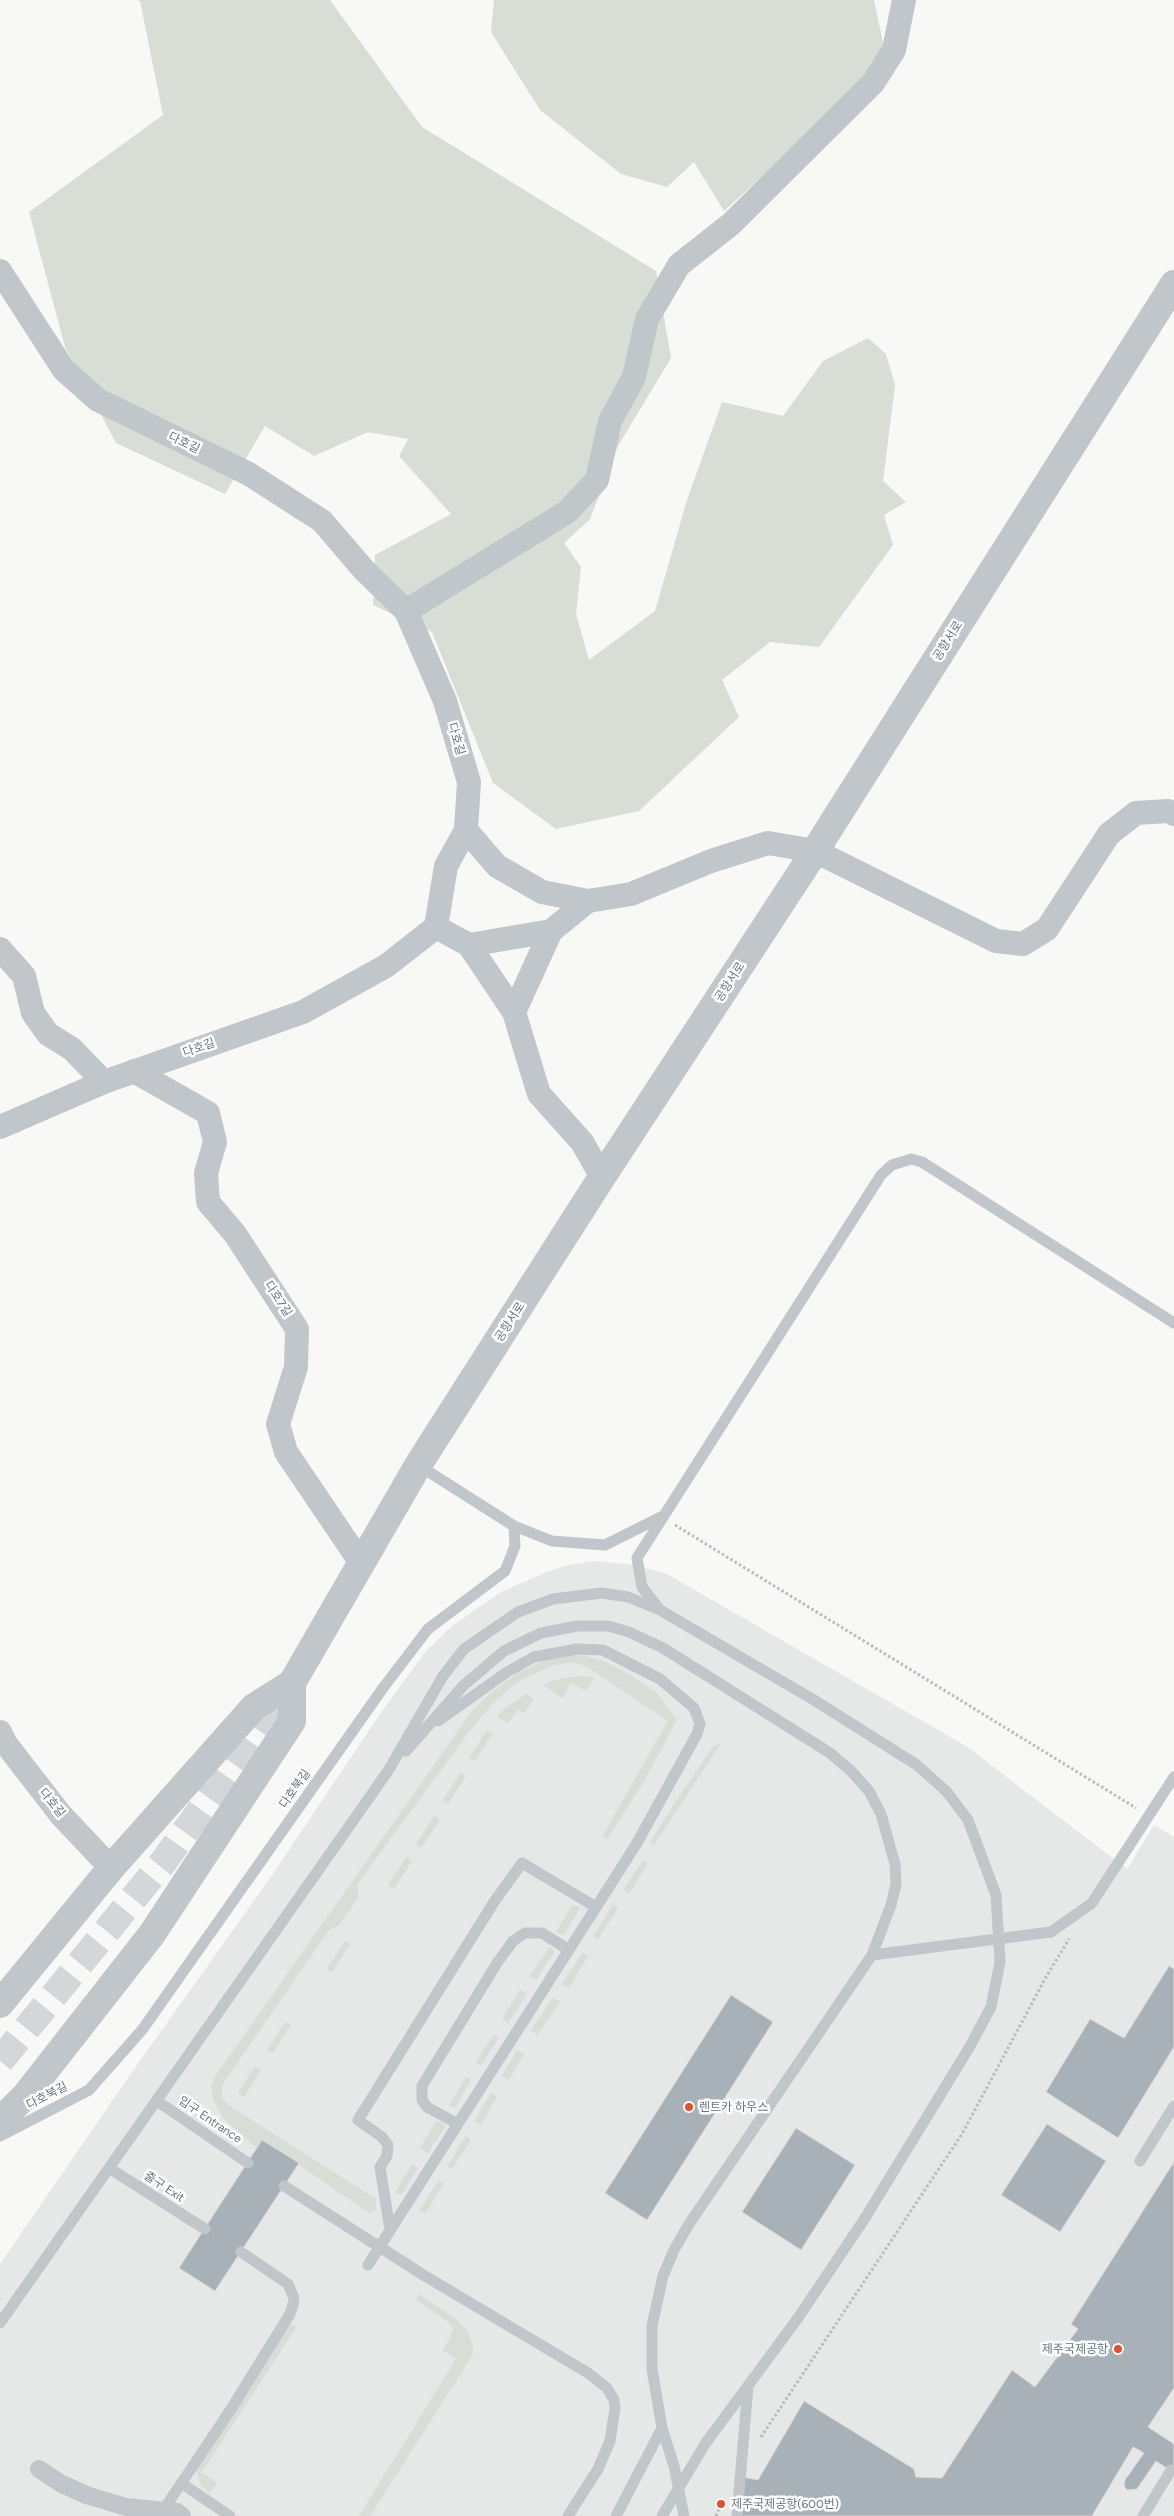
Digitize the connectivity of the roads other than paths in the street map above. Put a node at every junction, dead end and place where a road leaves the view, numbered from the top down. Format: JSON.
{"nodes":[{"id":1,"x":904,"y":0,"type":"edge"},
{"id":2,"x":0,"y":271,"type":"edge"},
{"id":3,"x":1174,"y":284,"type":"edge"},
{"id":4,"x":406,"y":611,"type":"junction"},
{"id":5,"x":1174,"y":814,"type":"edge"},
{"id":6,"x":466,"y":830,"type":"junction"},
{"id":7,"x":815,"y":851,"type":"junction"},
{"id":8,"x":588,"y":901,"type":"junction"},
{"id":9,"x":436,"y":927,"type":"junction"},
{"id":10,"x":551,"y":931,"type":"junction"},
{"id":11,"x":469,"y":945,"type":"junction"},
{"id":12,"x":0,"y":949,"type":"edge"},
{"id":13,"x":514,"y":1012,"type":"junction"},
{"id":14,"x":134,"y":1071,"type":"junction"},
{"id":15,"x":104,"y":1082,"type":"junction"},
{"id":16,"x":0,"y":1127,"type":"edge"},
{"id":17,"x":602,"y":1177,"type":"junction"},
{"id":18,"x":1174,"y":1323,"type":"edge"},
{"id":19,"x":418,"y":1465,"type":"junction"},
{"id":20,"x":661,"y":1517,"type":"junction"},
{"id":21,"x":514,"y":1526,"type":"junction"},
{"id":22,"x":361,"y":1563,"type":"junction"},
{"id":23,"x":660,"y":1610,"type":"junction"},
{"id":24,"x":292,"y":1683,"type":"junction"},
{"id":25,"x":0,"y":1732,"type":"edge"},
{"id":26,"x":422,"y":1732,"type":"junction"},
{"id":27,"x":388,"y":1771,"type":"junction"},
{"id":28,"x":1174,"y":1777,"type":"edge"},
{"id":29,"x":111,"y":1868,"type":"junction"},
{"id":30,"x":596,"y":1908,"type":"junction"},
{"id":31,"x":569,"y":1950,"type":"junction"},
{"id":32,"x":872,"y":1955,"type":"junction"},
{"id":33,"x":0,"y":2004,"type":"edge"},
{"id":34,"x":157,"y":2101,"type":"junction"},
{"id":35,"x":1174,"y":2106,"type":"edge"},
{"id":36,"x":0,"y":2121,"type":"edge"},
{"id":37,"x":458,"y":2124,"type":"junction"},
{"id":38,"x":0,"y":2136,"type":"edge"},
{"id":39,"x":1140,"y":2160,"type":"dead end"},
{"id":40,"x":248,"y":2163,"type":"dead end"},
{"id":41,"x":109,"y":2168,"type":"junction"},
{"id":42,"x":284,"y":2186,"type":"dead end"},
{"id":43,"x":204,"y":2229,"type":"dead end"},
{"id":44,"x":390,"y":2230,"type":"junction"},
{"id":45,"x":380,"y":2247,"type":"junction"},
{"id":46,"x":241,"y":2252,"type":"dead end"},
{"id":47,"x":368,"y":2265,"type":"dead end"},
{"id":48,"x":0,"y":2323,"type":"edge"},
{"id":49,"x":748,"y":2385,"type":"junction"},
{"id":50,"x":662,"y":2428,"type":"junction"},
{"id":51,"x":39,"y":2469,"type":"dead end"},
{"id":52,"x":1171,"y":2470,"type":"dead end"},
{"id":53,"x":181,"y":2483,"type":"junction"},
{"id":54,"x":161,"y":2513,"type":"edge"},
{"id":55,"x":182,"y":2516,"type":"edge"},
{"id":56,"x":230,"y":2516,"type":"edge"},
{"id":57,"x":568,"y":2516,"type":"edge"},
{"id":58,"x":616,"y":2516,"type":"edge"},
{"id":59,"x":662,"y":2516,"type":"edge"},
{"id":60,"x":684,"y":2516,"type":"edge"},
{"id":61,"x":737,"y":2516,"type":"edge"},
{"id":62,"x":1143,"y":2516,"type":"edge"}],
"edges":[{"from":1,"to":4,"type":"street"},
{"from":2,"to":4,"type":"street","name":"다호길"},
{"from":3,"to":7,"type":"street","name":"공항서로"},
{"from":4,"to":6,"type":"street","name":"다호길"},
{"from":5,"to":7,"type":"street"},
{"from":6,"to":8,"type":"street"},
{"from":6,"to":9,"type":"street","name":"다호길"},
{"from":7,"to":8,"type":"street"},
{"from":7,"to":17,"type":"street","name":"공항서로"},
{"from":8,"to":10,"type":"street"},
{"from":9,"to":11,"type":"street"},
{"from":9,"to":14,"type":"street","name":"다호길"},
{"from":10,"to":11,"type":"street"},
{"from":10,"to":13,"type":"street"},
{"from":11,"to":13,"type":"street"},
{"from":12,"to":15,"type":"street"},
{"from":13,"to":17,"type":"street"},
{"from":14,"to":15,"type":"street","name":"다호길"},
{"from":14,"to":22,"type":"street","name":"다호7길"},
{"from":15,"to":16,"type":"street","name":"다호길"},
{"from":17,"to":19,"type":"street","name":"공항서로"},
{"from":18,"to":20,"type":"lane"},
{"from":19,"to":21,"type":"lane"},
{"from":19,"to":22,"type":"street","name":"공항서로"},
{"from":20,"to":21,"type":"lane"},
{"from":20,"to":23,"type":"lane"},
{"from":21,"to":38,"type":"lane","name":"다호북길"},
{"from":22,"to":24,"type":"street","name":"공항서로"},
{"from":23,"to":27,"type":"lane"},
{"from":23,"to":49,"type":"lane"},
{"from":24,"to":29,"type":"street"},
{"from":24,"to":36,"type":"street"},
{"from":25,"to":29,"type":"street","name":"다호길"},
{"from":26,"to":27,"type":"lane"},
{"from":26,"to":30,"type":"lane"},
{"from":26,"to":32,"type":"lane"},
{"from":27,"to":34,"type":"lane"},
{"from":28,"to":32,"type":"lane"},
{"from":29,"to":33,"type":"street"},
{"from":30,"to":31,"type":"lane"},
{"from":30,"to":44,"type":"lane"},
{"from":31,"to":37,"type":"lane"},
{"from":31,"to":37,"type":"lane"},
{"from":32,"to":50,"type":"lane"},
{"from":34,"to":40,"type":"lane","name":"입구 Entrance"},
{"from":34,"to":41,"type":"lane"},
{"from":35,"to":39,"type":"lane"},
{"from":37,"to":44,"type":"lane"},
{"from":41,"to":43,"type":"lane","name":"출구 Exit"},
{"from":41,"to":48,"type":"lane"},
{"from":42,"to":45,"type":"lane"},
{"from":44,"to":45,"type":"lane"},
{"from":45,"to":47,"type":"lane"},
{"from":45,"to":57,"type":"lane"},
{"from":46,"to":53,"type":"lane"},
{"from":49,"to":59,"type":"lane"},
{"from":49,"to":61,"type":"lane"},
{"from":50,"to":58,"type":"lane"},
{"from":50,"to":60,"type":"lane"},
{"from":51,"to":54,"type":"street"},
{"from":52,"to":62,"type":"lane"},
{"from":53,"to":54,"type":"lane"},
{"from":53,"to":56,"type":"lane"},
{"from":54,"to":55,"type":"street"}]}
